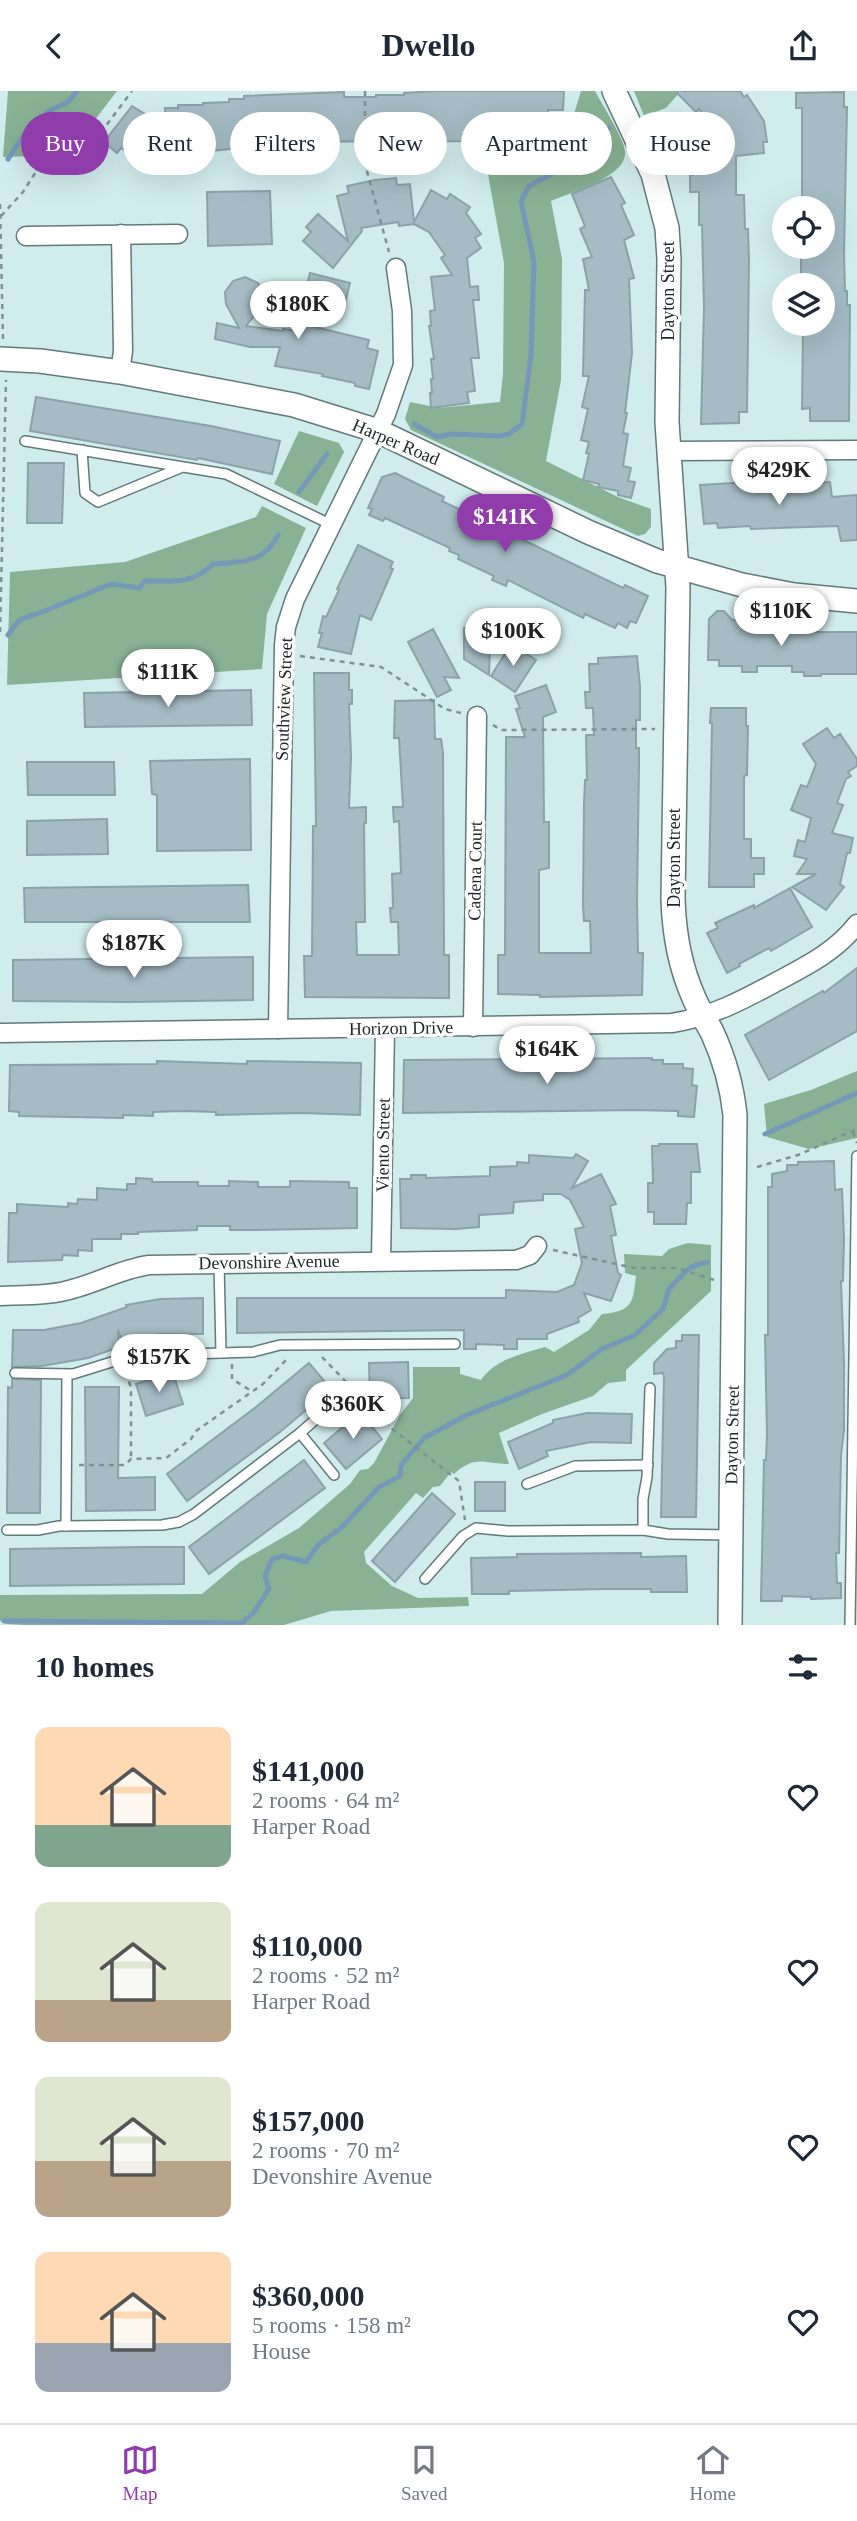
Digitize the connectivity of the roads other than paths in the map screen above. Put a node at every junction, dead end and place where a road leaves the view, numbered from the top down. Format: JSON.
{"nodes":[{"id":1,"x":614,"y":91,"type":"edge"},
{"id":2,"x":178,"y":234,"type":"dead end"},
{"id":3,"x":121,"y":235,"type":"junction"},
{"id":4,"x":26,"y":236,"type":"dead end"},
{"id":5,"x":396,"y":268,"type":"road end"},
{"id":6,"x":2,"y":360,"type":"edge"},
{"id":7,"x":120,"y":372,"type":"junction"},
{"id":8,"x":378,"y":431,"type":"junction"},
{"id":9,"x":25,"y":441,"type":"dead end"},
{"id":10,"x":82,"y":450,"type":"junction"},
{"id":11,"x":857,"y":450,"type":"edge"},
{"id":12,"x":669,"y":451,"type":"junction"},
{"id":13,"x":182,"y":467,"type":"junction"},
{"id":14,"x":332,"y":525,"type":"junction"},
{"id":15,"x":676,"y":567,"type":"junction"},
{"id":16,"x":857,"y":601,"type":"edge"},
{"id":17,"x":477,"y":716,"type":"dead end"},
{"id":18,"x":857,"y":923,"type":"edge"},
{"id":19,"x":704,"y":1016,"type":"junction"},
{"id":20,"x":472,"y":1027,"type":"junction"},
{"id":21,"x":385,"y":1028,"type":"junction"},
{"id":22,"x":278,"y":1029,"type":"junction"},
{"id":23,"x":0,"y":1033,"type":"edge"},
{"id":24,"x":857,"y":1156,"type":"edge"},
{"id":25,"x":537,"y":1246,"type":"dead end"},
{"id":26,"x":381,"y":1261,"type":"junction"},
{"id":27,"x":219,"y":1263,"type":"junction"},
{"id":28,"x":0,"y":1296,"type":"edge"},
{"id":29,"x":455,"y":1344,"type":"dead end"},
{"id":30,"x":221,"y":1353,"type":"junction"},
{"id":31,"x":15,"y":1373,"type":"dead end"},
{"id":32,"x":67,"y":1375,"type":"junction"},
{"id":33,"x":650,"y":1388,"type":"dead end"},
{"id":34,"x":340,"y":1398,"type":"dead end"},
{"id":35,"x":300,"y":1433,"type":"junction"},
{"id":36,"x":648,"y":1465,"type":"junction"},
{"id":37,"x":334,"y":1475,"type":"dead end"},
{"id":38,"x":527,"y":1484,"type":"dead end"},
{"id":39,"x":66,"y":1527,"type":"junction"},
{"id":40,"x":7,"y":1530,"type":"dead end"},
{"id":41,"x":643,"y":1530,"type":"junction"},
{"id":42,"x":731,"y":1535,"type":"junction"},
{"id":43,"x":425,"y":1579,"type":"dead end"},
{"id":44,"x":730,"y":1625,"type":"edge"},
{"id":45,"x":850,"y":1625,"type":"edge"}],
"edges":[{"from":1,"to":12,"type":"street","name":"Dayton Street"},
{"from":2,"to":3,"type":"street"},
{"from":3,"to":4,"type":"street"},
{"from":3,"to":7,"type":"street"},
{"from":5,"to":8,"type":"street","name":"Southview Street"},
{"from":6,"to":7,"type":"street","name":"Harper Road"},
{"from":7,"to":8,"type":"street","name":"Harper Road"},
{"from":8,"to":14,"type":"street","name":"Southview Street"},
{"from":8,"to":15,"type":"street","name":"Harper Road"},
{"from":9,"to":10,"type":"lane"},
{"from":10,"to":13,"type":"lane"},
{"from":10,"to":13,"type":"lane"},
{"from":11,"to":12,"type":"street"},
{"from":12,"to":15,"type":"street","name":"Dayton Street"},
{"from":13,"to":14,"type":"lane"},
{"from":14,"to":22,"type":"street","name":"Southview Street"},
{"from":15,"to":16,"type":"street","name":"Harper Road"},
{"from":15,"to":19,"type":"street","name":"Dayton Street"},
{"from":17,"to":20,"type":"street","name":"Cadena Court"},
{"from":18,"to":19,"type":"street","name":"Horizon Drive"},
{"from":19,"to":20,"type":"street","name":"Horizon Drive"},
{"from":19,"to":42,"type":"street","name":"Dayton Street"},
{"from":20,"to":21,"type":"street","name":"Horizon Drive"},
{"from":21,"to":22,"type":"street","name":"Horizon Drive"},
{"from":21,"to":26,"type":"street","name":"Viento Street"},
{"from":22,"to":23,"type":"street","name":"Horizon Drive"},
{"from":24,"to":45,"type":"lane"},
{"from":25,"to":26,"type":"street","name":"Devonshire Avenue"},
{"from":26,"to":27,"type":"street","name":"Devonshire Avenue"},
{"from":27,"to":28,"type":"street","name":"Devonshire Avenue"},
{"from":27,"to":30,"type":"lane"},
{"from":29,"to":30,"type":"lane"},
{"from":30,"to":32,"type":"lane"},
{"from":31,"to":32,"type":"lane"},
{"from":32,"to":39,"type":"lane"},
{"from":33,"to":36,"type":"lane"},
{"from":34,"to":35,"type":"lane"},
{"from":35,"to":37,"type":"lane"},
{"from":35,"to":39,"type":"lane"},
{"from":36,"to":38,"type":"lane"},
{"from":36,"to":41,"type":"lane"},
{"from":39,"to":40,"type":"lane"},
{"from":41,"to":42,"type":"lane"},
{"from":41,"to":43,"type":"lane"},
{"from":42,"to":44,"type":"street","name":"Dayton Street"}]}
